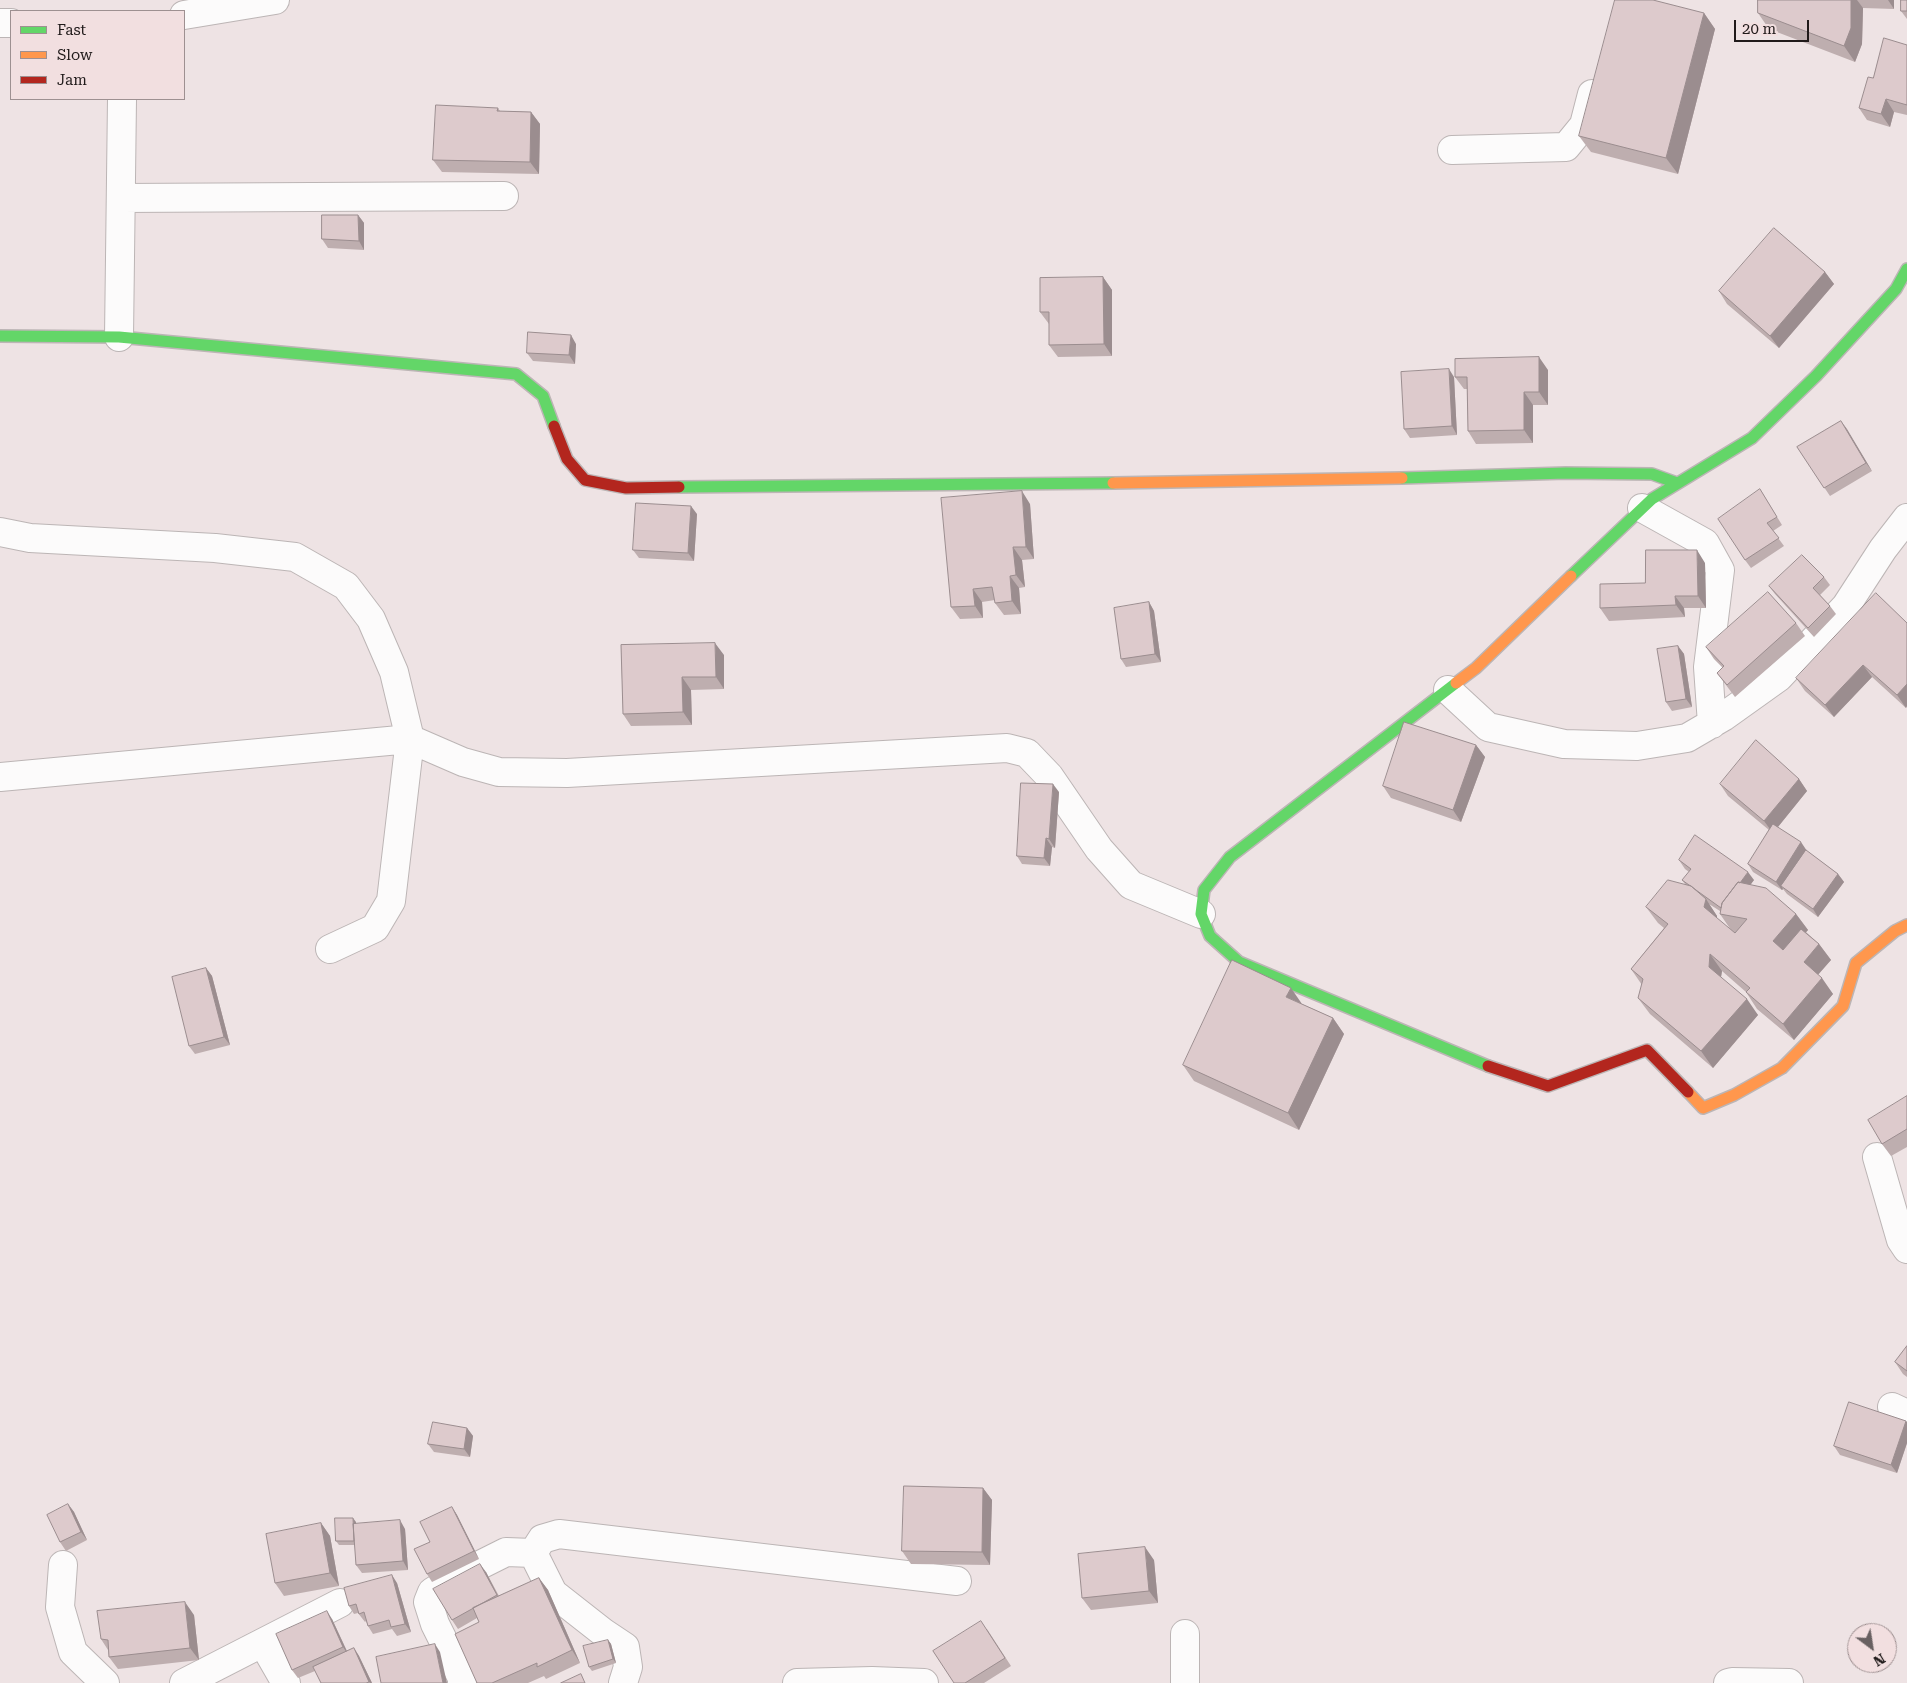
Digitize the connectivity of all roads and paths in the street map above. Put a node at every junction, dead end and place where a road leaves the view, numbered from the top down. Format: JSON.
{"nodes":[{"id":1,"x":275,"y":0,"type":"edge"},
{"id":2,"x":185,"y":15,"type":"edge"},
{"id":3,"x":1598,"y":68,"type":"edge"},
{"id":4,"x":122,"y":100,"type":"edge"},
{"id":5,"x":1452,"y":150,"type":"dead end"},
{"id":6,"x":504,"y":196,"type":"dead end"},
{"id":7,"x":121,"y":198,"type":"junction"},
{"id":8,"x":1907,"y":269,"type":"edge"},
{"id":9,"x":0,"y":336,"type":"edge"},
{"id":10,"x":119,"y":337,"type":"junction"},
{"id":11,"x":1677,"y":483,"type":"junction"},
{"id":12,"x":1642,"y":508,"type":"junction"},
{"id":13,"x":1907,"y":518,"type":"edge"},
{"id":14,"x":0,"y":532,"type":"edge"},
{"id":15,"x":1448,"y":690,"type":"junction"},
{"id":16,"x":1712,"y":724,"type":"junction"},
{"id":17,"x":410,"y":739,"type":"junction"},
{"id":18,"x":0,"y":777,"type":"edge"},
{"id":19,"x":1202,"y":914,"type":"junction"},
{"id":20,"x":1907,"y":925,"type":"edge"},
{"id":21,"x":330,"y":949,"type":"dead end"},
{"id":22,"x":1877,"y":1158,"type":"edge"},
{"id":23,"x":1907,"y":1248,"type":"edge"},
{"id":24,"x":533,"y":1553,"type":"junction"},
{"id":25,"x":63,"y":1564,"type":"dead end"},
{"id":26,"x":957,"y":1582,"type":"dead end"},
{"id":27,"x":340,"y":1603,"type":"dead end"},
{"id":28,"x":1185,"y":1634,"type":"dead end"},
{"id":29,"x":263,"y":1643,"type":"junction"},
{"id":30,"x":105,"y":1683,"type":"edge"},
{"id":31,"x":184,"y":1683,"type":"edge"},
{"id":32,"x":286,"y":1683,"type":"edge"},
{"id":33,"x":462,"y":1683,"type":"edge"},
{"id":34,"x":623,"y":1683,"type":"edge"},
{"id":35,"x":797,"y":1683,"type":"edge"},
{"id":36,"x":924,"y":1683,"type":"edge"},
{"id":37,"x":1185,"y":1683,"type":"edge"},
{"id":38,"x":1728,"y":1683,"type":"edge"},
{"id":39,"x":1789,"y":1683,"type":"edge"}],
"edges":[{"from":1,"to":2,"type":"street"},
{"from":3,"to":5,"type":"street"},
{"from":4,"to":7,"type":"street"},
{"from":6,"to":7,"type":"street"},
{"from":7,"to":10,"type":"street"},
{"from":8,"to":11,"type":"street"},
{"from":9,"to":10,"type":"street"},
{"from":10,"to":11,"type":"street"},
{"from":11,"to":12,"type":"street"},
{"from":12,"to":15,"type":"street"},
{"from":12,"to":16,"type":"street"},
{"from":13,"to":16,"type":"street"},
{"from":14,"to":17,"type":"street"},
{"from":15,"to":16,"type":"street"},
{"from":15,"to":19,"type":"street"},
{"from":17,"to":18,"type":"street"},
{"from":17,"to":19,"type":"street"},
{"from":17,"to":21,"type":"street"},
{"from":19,"to":20,"type":"street"},
{"from":22,"to":23,"type":"street"},
{"from":24,"to":26,"type":"street"},
{"from":24,"to":33,"type":"street"},
{"from":24,"to":34,"type":"street"},
{"from":25,"to":30,"type":"street"},
{"from":27,"to":29,"type":"street"},
{"from":28,"to":37,"type":"street"},
{"from":29,"to":31,"type":"street"},
{"from":29,"to":32,"type":"street"},
{"from":35,"to":36,"type":"street"},
{"from":38,"to":39,"type":"street"}]}
